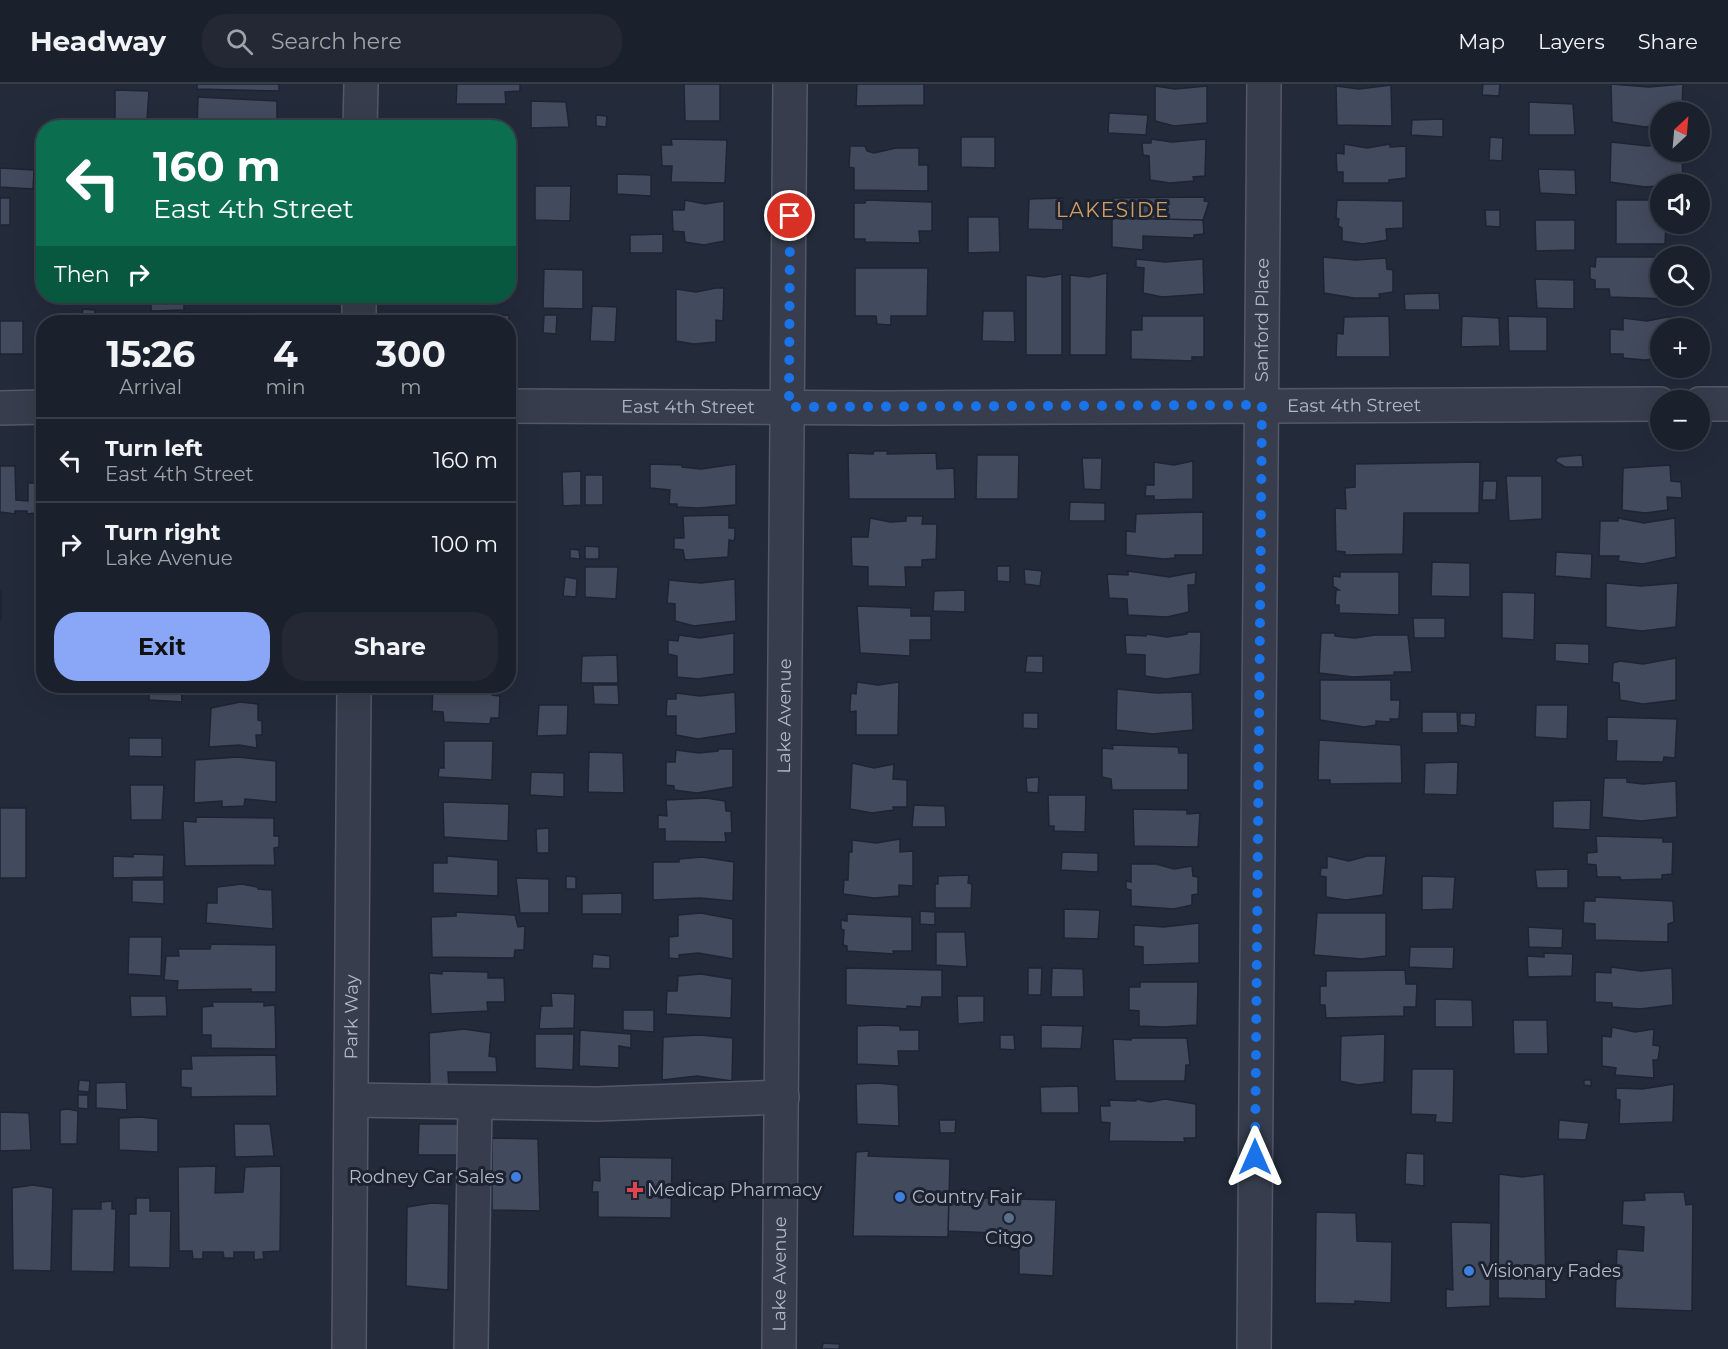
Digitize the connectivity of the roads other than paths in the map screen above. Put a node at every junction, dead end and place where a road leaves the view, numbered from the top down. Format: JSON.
{"nodes":[{"id":1,"x":361,"y":84,"type":"edge"},
{"id":2,"x":790,"y":84,"type":"edge"},
{"id":3,"x":1264,"y":84,"type":"edge"},
{"id":4,"x":360,"y":120,"type":"edge"},
{"id":5,"x":1650,"y":404,"type":"edge"},
{"id":6,"x":1710,"y":404,"type":"edge"},
{"id":7,"x":1728,"y":404,"type":"edge"},
{"id":8,"x":1262,"y":405,"type":"junction"},
{"id":9,"x":516,"y":406,"type":"edge"},
{"id":10,"x":36,"y":407,"type":"edge"},
{"id":11,"x":789,"y":407,"type":"junction"},
{"id":12,"x":0,"y":408,"type":"edge"},
{"id":13,"x":354,"y":693,"type":"edge"},
{"id":14,"x":782,"y":1097,"type":"junction"},
{"id":15,"x":352,"y":1100,"type":"junction"},
{"id":16,"x":475,"y":1103,"type":"junction"},
{"id":17,"x":349,"y":1349,"type":"edge"},
{"id":18,"x":471,"y":1349,"type":"edge"},
{"id":19,"x":779,"y":1349,"type":"edge"},
{"id":20,"x":1254,"y":1349,"type":"edge"}],
"edges":[{"from":1,"to":4,"type":"street"},
{"from":2,"to":11,"type":"street","name":"Lake Avenue"},
{"from":3,"to":8,"type":"street","name":"Sanford Place"},
{"from":5,"to":8,"type":"street","name":"East 4th Street"},
{"from":6,"to":7,"type":"street"},
{"from":8,"to":11,"type":"street","name":"East 4th Street"},
{"from":8,"to":20,"type":"street","name":"Sanford Place"},
{"from":9,"to":11,"type":"street","name":"East 4th Street"},
{"from":10,"to":12,"type":"street"},
{"from":11,"to":14,"type":"street","name":"Lake Avenue"},
{"from":13,"to":15,"type":"street","name":"Park Way"},
{"from":14,"to":16,"type":"street"},
{"from":14,"to":19,"type":"street","name":"Lake Avenue"},
{"from":15,"to":16,"type":"street"},
{"from":15,"to":17,"type":"street","name":"Park Way"},
{"from":16,"to":18,"type":"street"}]}
